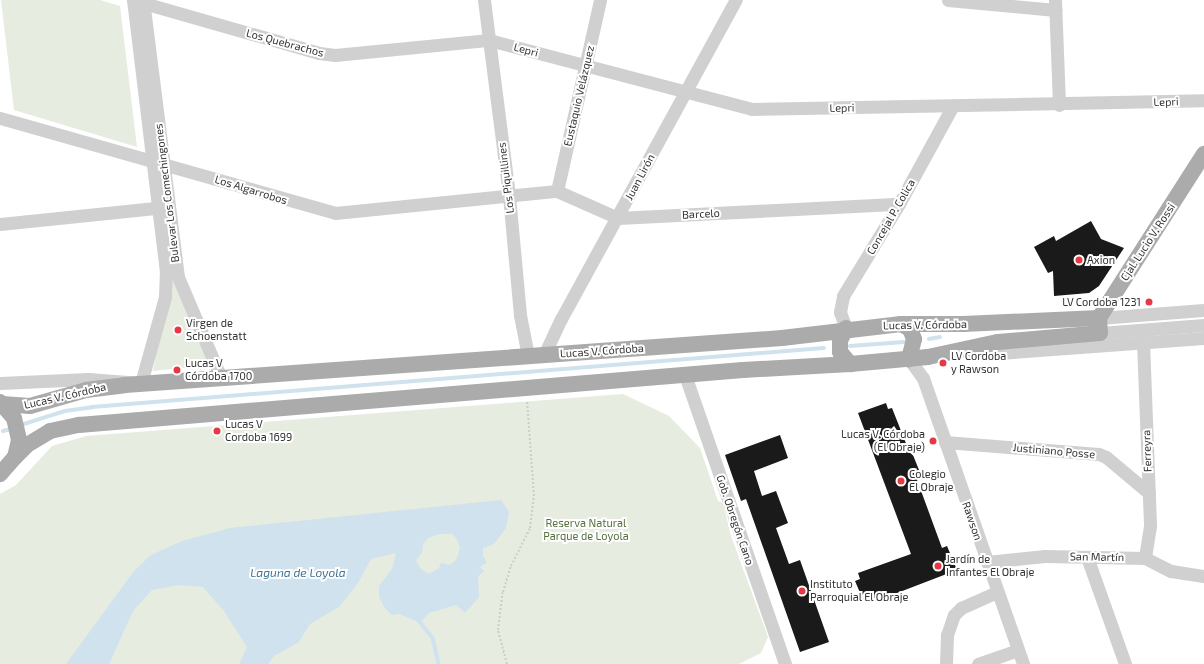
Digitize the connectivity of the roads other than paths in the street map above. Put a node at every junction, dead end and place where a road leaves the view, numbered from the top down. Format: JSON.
{"nodes":[{"id":1,"x":484,"y":0,"type":"edge"},
{"id":2,"x":600,"y":0,"type":"edge"},
{"id":3,"x":736,"y":0,"type":"edge"},
{"id":4,"x":948,"y":0,"type":"edge"},
{"id":5,"x":138,"y":1,"type":"edge"},
{"id":6,"x":1055,"y":5,"type":"edge"},
{"id":7,"x":489,"y":40,"type":"junction"},
{"id":8,"x":586,"y":66,"type":"junction"},
{"id":9,"x":685,"y":92,"type":"junction"},
{"id":10,"x":1204,"y":100,"type":"edge"},
{"id":11,"x":1059,"y":105,"type":"junction"},
{"id":12,"x":952,"y":107,"type":"junction"},
{"id":13,"x":0,"y":118,"type":"edge"},
{"id":14,"x":1204,"y":154,"type":"edge"},
{"id":15,"x":158,"y":163,"type":"junction"},
{"id":16,"x":557,"y":191,"type":"junction"},
{"id":17,"x":509,"y":196,"type":"junction"},
{"id":18,"x":899,"y":204,"type":"junction"},
{"id":19,"x":163,"y":207,"type":"junction"},
{"id":20,"x":618,"y":218,"type":"junction"},
{"id":21,"x":0,"y":224,"type":"edge"},
{"id":22,"x":1204,"y":310,"type":"edge"},
{"id":23,"x":901,"y":324,"type":"junction"},
{"id":24,"x":1100,"y":325,"type":"junction"},
{"id":25,"x":1204,"y":326,"type":"edge"},
{"id":26,"x":846,"y":328,"type":"junction"},
{"id":27,"x":1204,"y":338,"type":"edge"},
{"id":28,"x":1143,"y":342,"type":"junction"},
{"id":29,"x":983,"y":347,"type":"junction"},
{"id":30,"x":544,"y":355,"type":"junction"},
{"id":31,"x":528,"y":356,"type":"junction"},
{"id":32,"x":909,"y":358,"type":"junction"},
{"id":33,"x":850,"y":364,"type":"junction"},
{"id":34,"x":685,"y":375,"type":"junction"},
{"id":35,"x":221,"y":378,"type":"junction"},
{"id":36,"x":0,"y":383,"type":"edge"},
{"id":37,"x":141,"y":383,"type":"junction"},
{"id":38,"x":1,"y":403,"type":"edge"},
{"id":39,"x":945,"y":442,"type":"junction"},
{"id":40,"x":15,"y":457,"type":"junction"},
{"id":41,"x":0,"y":474,"type":"edge"},
{"id":42,"x":1149,"y":493,"type":"junction"},
{"id":43,"x":1087,"y":557,"type":"junction"},
{"id":44,"x":1145,"y":558,"type":"junction"},
{"id":45,"x":987,"y":562,"type":"junction"},
{"id":46,"x":1204,"y":576,"type":"edge"},
{"id":47,"x":997,"y":592,"type":"junction"},
{"id":48,"x":1018,"y":650,"type":"junction"},
{"id":49,"x":784,"y":664,"type":"edge"},
{"id":50,"x":946,"y":664,"type":"edge"},
{"id":51,"x":978,"y":664,"type":"edge"},
{"id":52,"x":1023,"y":664,"type":"edge"},
{"id":53,"x":1125,"y":664,"type":"edge"}],
"edges":[{"from":1,"to":7,"type":"street","name":"Los Piquillines"},
{"from":2,"to":8,"type":"street","name":"Eustaquio Velázquez"},
{"from":3,"to":9,"type":"street","name":"Juan Lirón"},
{"from":4,"to":6,"type":"street"},
{"from":5,"to":7,"type":"street","name":"Los Quebrachos"},
{"from":5,"to":15,"type":"street","name":"Bulevar Los Comechingones"},
{"from":6,"to":11,"type":"street"},
{"from":7,"to":8,"type":"street","name":"Lepri"},
{"from":7,"to":17,"type":"street","name":"Los Piquillines"},
{"from":8,"to":9,"type":"street","name":"Lepri"},
{"from":8,"to":16,"type":"street","name":"Eustaquio Velázquez"},
{"from":9,"to":12,"type":"street","name":"Lepri"},
{"from":9,"to":20,"type":"street","name":"Juan Lirón"},
{"from":10,"to":11,"type":"street","name":"Lepri"},
{"from":11,"to":12,"type":"street","name":"Lepri"},
{"from":12,"to":18,"type":"street","name":"Concejal P. Colica"},
{"from":13,"to":15,"type":"street","name":"Los Algarrobos"},
{"from":14,"to":24,"type":"main road","name":"Cjal. Lucio V. Rossi"},
{"from":15,"to":17,"type":"street","name":"Los Algarrobos"},
{"from":15,"to":19,"type":"street","name":"Bulevar Los Comechingones"},
{"from":16,"to":17,"type":"street","name":"Barcelo"},
{"from":16,"to":20,"type":"street","name":"Barcelo"},
{"from":17,"to":31,"type":"street","name":"Los Piquillines"},
{"from":18,"to":20,"type":"street","name":"Barcelo"},
{"from":18,"to":26,"type":"street","name":"Concejal P. Colica"},
{"from":19,"to":21,"type":"street"},
{"from":19,"to":35,"type":"street","name":"Bulevar Los Comechingones"},
{"from":19,"to":37,"type":"street","name":"Bulevar Los Comechingones"},
{"from":20,"to":30,"type":"street","name":"Juan Lirón"},
{"from":22,"to":24,"type":"street","name":"Lucas V. Córdoba"},
{"from":23,"to":24,"type":"main road","name":"Lucas V. Córdoba"},
{"from":23,"to":26,"type":"main road","name":"Lucas V. Córdoba"},
{"from":23,"to":32,"type":"main road"},
{"from":24,"to":25,"type":"street","name":"Lucas V. Córdoba"},
{"from":24,"to":29,"type":"main road","name":"Lucas V. Córdoba"},
{"from":26,"to":30,"type":"main road","name":"Lucas V. Córdoba"},
{"from":26,"to":33,"type":"main road"},
{"from":27,"to":28,"type":"street","name":"Lucas V. Córdoba"},
{"from":28,"to":29,"type":"street","name":"Lucas V. Córdoba"},
{"from":28,"to":42,"type":"street","name":"Ferreyra"},
{"from":29,"to":32,"type":"main road","name":"Lucas V. Córdoba"},
{"from":30,"to":31,"type":"main road","name":"Lucas V. Córdoba"},
{"from":31,"to":35,"type":"main road","name":"Lucas V. Córdoba"},
{"from":32,"to":33,"type":"main road","name":"Lucas V. Córdoba"},
{"from":32,"to":39,"type":"street","name":"Rawson"},
{"from":33,"to":34,"type":"main road","name":"Lucas V. Córdoba"},
{"from":34,"to":40,"type":"main road","name":"Lucas V. Córdoba"},
{"from":34,"to":49,"type":"street","name":"Gob. Obregón Cano"},
{"from":35,"to":37,"type":"main road","name":"Lucas V. Córdoba"},
{"from":36,"to":37,"type":"street"},
{"from":37,"to":38,"type":"main road","name":"Lucas V. Córdoba"},
{"from":38,"to":40,"type":"main road","name":"Lucas V. Córdoba"},
{"from":39,"to":42,"type":"street","name":"Justiniano Posse"},
{"from":39,"to":45,"type":"street","name":"Rawson"},
{"from":40,"to":41,"type":"main road","name":"Lucas V. Córdoba"},
{"from":42,"to":44,"type":"street","name":"Ferreyra"},
{"from":43,"to":44,"type":"street","name":"San Martín"},
{"from":43,"to":45,"type":"street","name":"San Martín"},
{"from":43,"to":53,"type":"street"},
{"from":44,"to":46,"type":"street","name":"San Martín"},
{"from":45,"to":47,"type":"street","name":"Rawson"},
{"from":47,"to":48,"type":"street","name":"Rawson"},
{"from":47,"to":50,"type":"street"},
{"from":48,"to":51,"type":"street"},
{"from":48,"to":52,"type":"street","name":"Rawson"}]}
